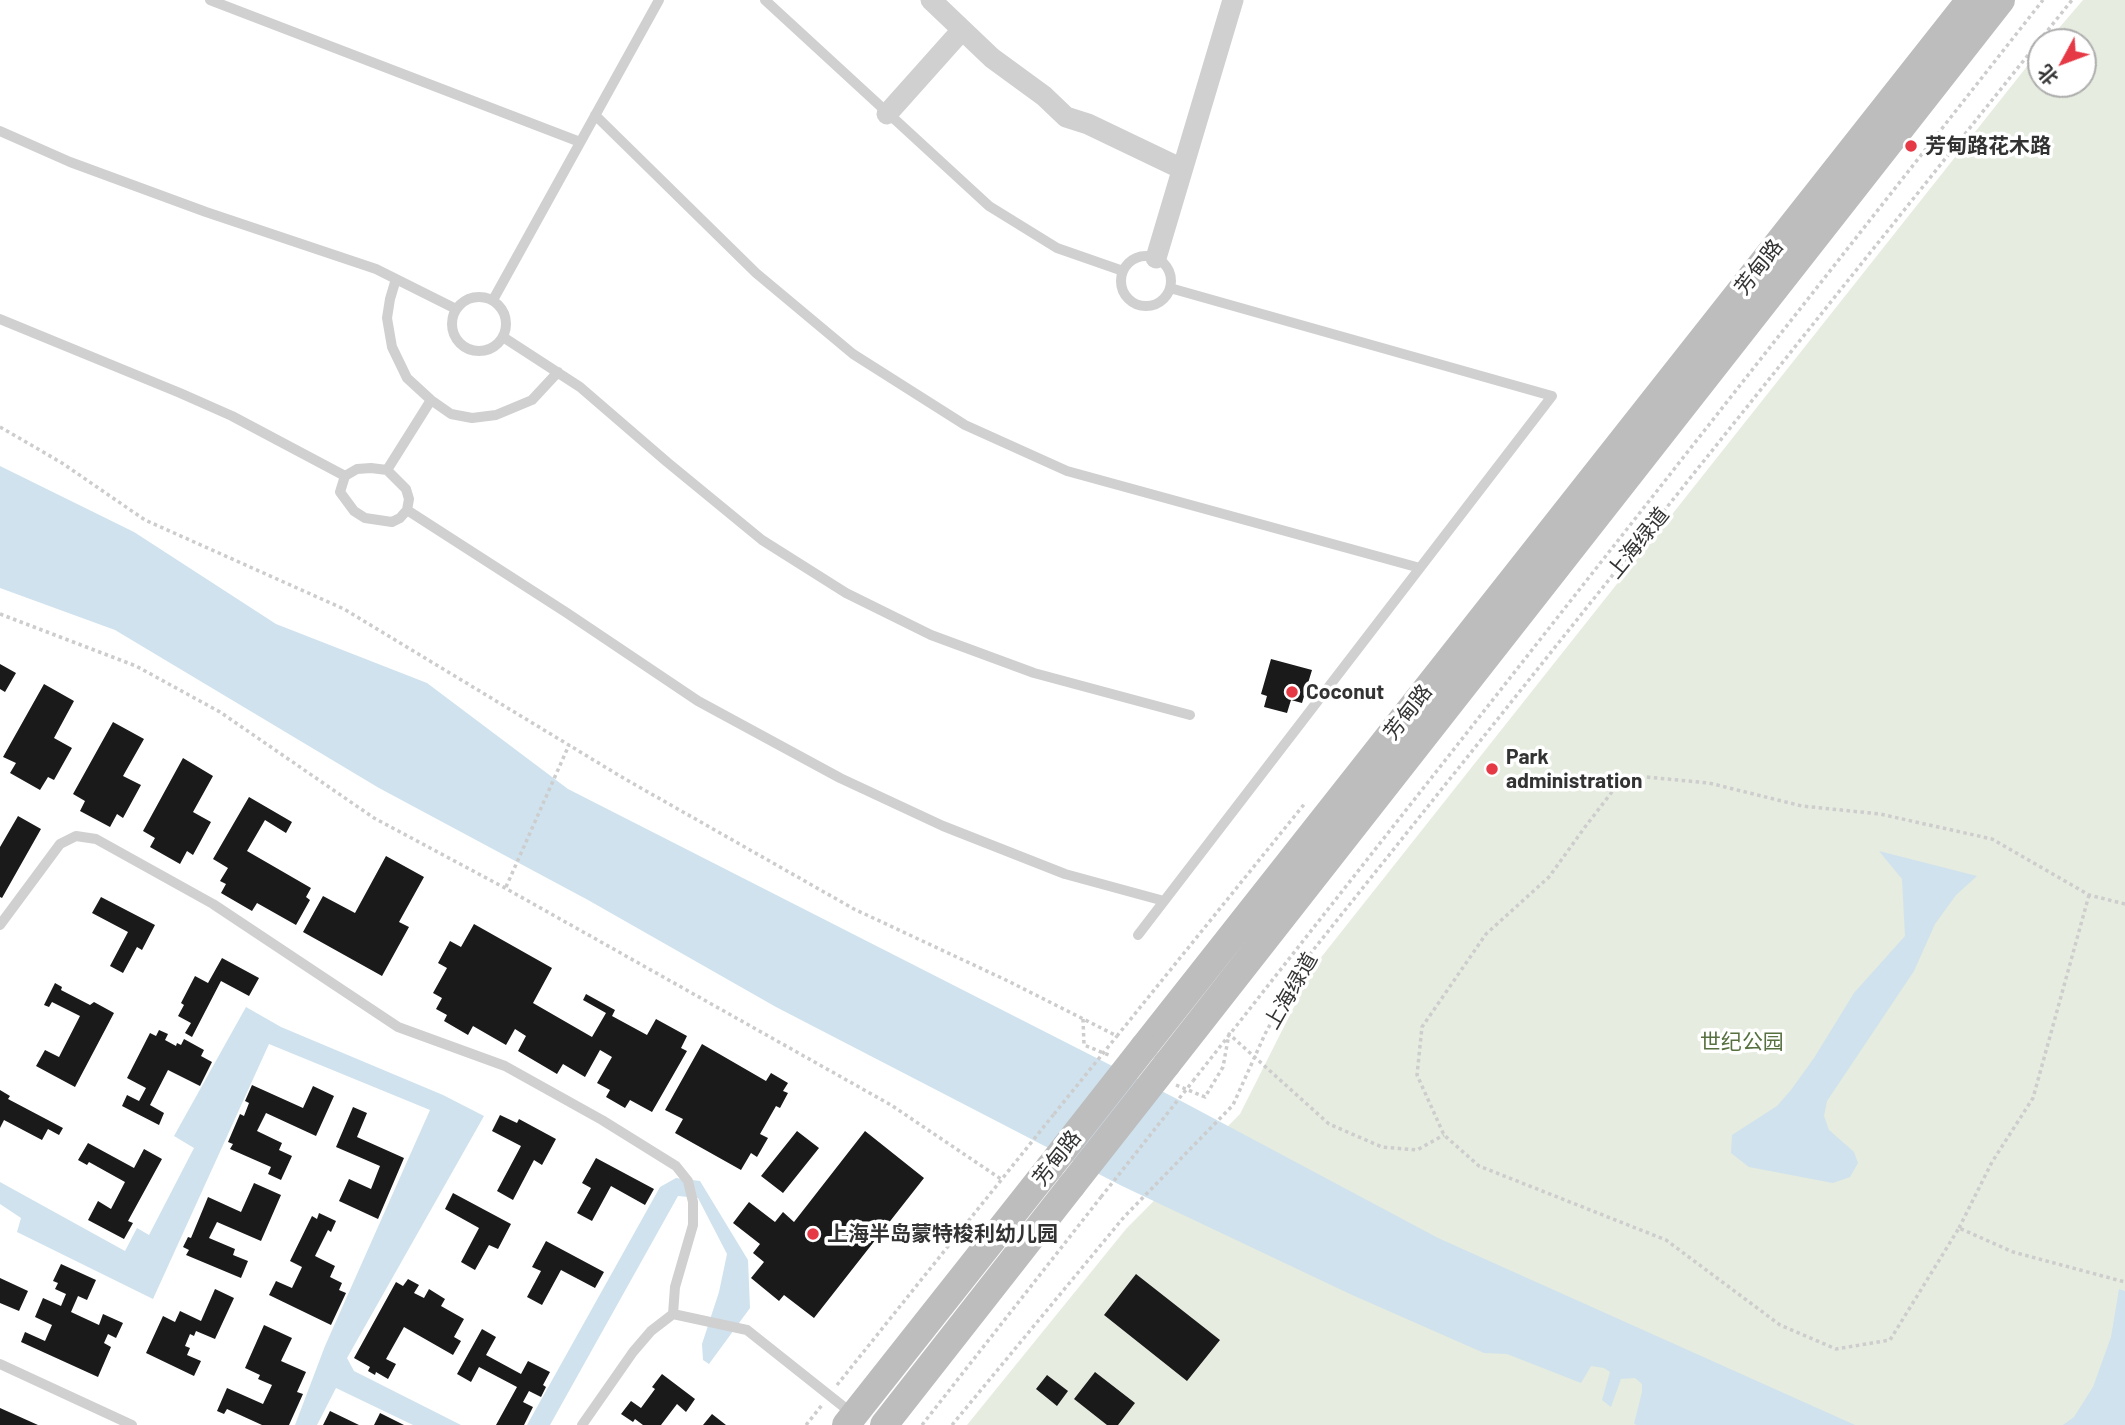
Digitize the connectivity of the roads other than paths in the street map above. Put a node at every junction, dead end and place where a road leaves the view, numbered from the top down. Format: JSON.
{"nodes":[{"id":1,"x":209,"y":0,"type":"edge"},
{"id":2,"x":659,"y":0,"type":"edge"},
{"id":3,"x":765,"y":0,"type":"edge"},
{"id":4,"x":931,"y":0,"type":"edge"},
{"id":5,"x":1233,"y":0,"type":"edge"},
{"id":6,"x":1970,"y":0,"type":"edge"},
{"id":7,"x":2001,"y":0,"type":"edge"},
{"id":8,"x":962,"y":30,"type":"junction"},
{"id":9,"x":887,"y":114,"type":"junction"},
{"id":10,"x":595,"y":115,"type":"junction"},
{"id":11,"x":0,"y":131,"type":"edge"},
{"id":12,"x":580,"y":142,"type":"junction"},
{"id":13,"x":1182,"y":169,"type":"junction"},
{"id":14,"x":1156,"y":258,"type":"junction"},
{"id":15,"x":1123,"y":271,"type":"junction"},
{"id":16,"x":396,"y":279,"type":"junction"},
{"id":17,"x":1170,"y":288,"type":"junction"},
{"id":18,"x":493,"y":300,"type":"junction"},
{"id":19,"x":456,"y":309,"type":"junction"},
{"id":20,"x":0,"y":319,"type":"edge"},
{"id":21,"x":503,"y":337,"type":"junction"},
{"id":22,"x":558,"y":372,"type":"junction"},
{"id":23,"x":431,"y":400,"type":"junction"},
{"id":24,"x":387,"y":470,"type":"junction"},
{"id":25,"x":345,"y":476,"type":"junction"},
{"id":26,"x":407,"y":510,"type":"junction"},
{"id":27,"x":1420,"y":568,"type":"junction"},
{"id":28,"x":1189,"y":715,"type":"dead end"},
{"id":29,"x":1164,"y":901,"type":"junction"},
{"id":30,"x":0,"y":925,"type":"edge"},
{"id":31,"x":1138,"y":935,"type":"dead end"},
{"id":32,"x":673,"y":1314,"type":"junction"},
{"id":33,"x":0,"y":1364,"type":"edge"},
{"id":34,"x":850,"y":1420,"type":"edge"},
{"id":35,"x":132,"y":1425,"type":"edge"},
{"id":36,"x":582,"y":1425,"type":"edge"},
{"id":37,"x":884,"y":1425,"type":"edge"}],
"edges":[{"from":1,"to":12,"type":"lane"},
{"from":2,"to":10,"type":"lane"},
{"from":3,"to":9,"type":"lane"},
{"from":4,"to":8,"type":"street"},
{"from":5,"to":13,"type":"street"},
{"from":6,"to":34,"type":"main road","name":"芳甸路","bridge":true},
{"from":7,"to":37,"type":"main road","name":"芳甸路","bridge":true},
{"from":8,"to":9,"type":"street"},
{"from":8,"to":13,"type":"street"},
{"from":9,"to":15,"type":"lane"},
{"from":10,"to":12,"type":"lane"},
{"from":10,"to":27,"type":"lane"},
{"from":11,"to":16,"type":"lane"},
{"from":12,"to":18,"type":"lane"},
{"from":13,"to":14,"type":"street"},
{"from":14,"to":15,"type":"lane"},
{"from":14,"to":17,"type":"lane"},
{"from":15,"to":17,"type":"lane"},
{"from":16,"to":19,"type":"lane"},
{"from":16,"to":23,"type":"lane"},
{"from":17,"to":27,"type":"lane"},
{"from":18,"to":19,"type":"lane"},
{"from":18,"to":21,"type":"lane"},
{"from":19,"to":21,"type":"lane"},
{"from":20,"to":25,"type":"lane"},
{"from":21,"to":22,"type":"lane"},
{"from":22,"to":23,"type":"lane"},
{"from":22,"to":28,"type":"lane"},
{"from":23,"to":24,"type":"lane"},
{"from":24,"to":25,"type":"lane"},
{"from":24,"to":26,"type":"lane"},
{"from":25,"to":26,"type":"lane"},
{"from":26,"to":29,"type":"lane"},
{"from":27,"to":29,"type":"lane"},
{"from":29,"to":31,"type":"lane"},
{"from":30,"to":32,"type":"lane"},
{"from":32,"to":34,"type":"lane"},
{"from":32,"to":36,"type":"lane"},
{"from":33,"to":35,"type":"lane"}]}
